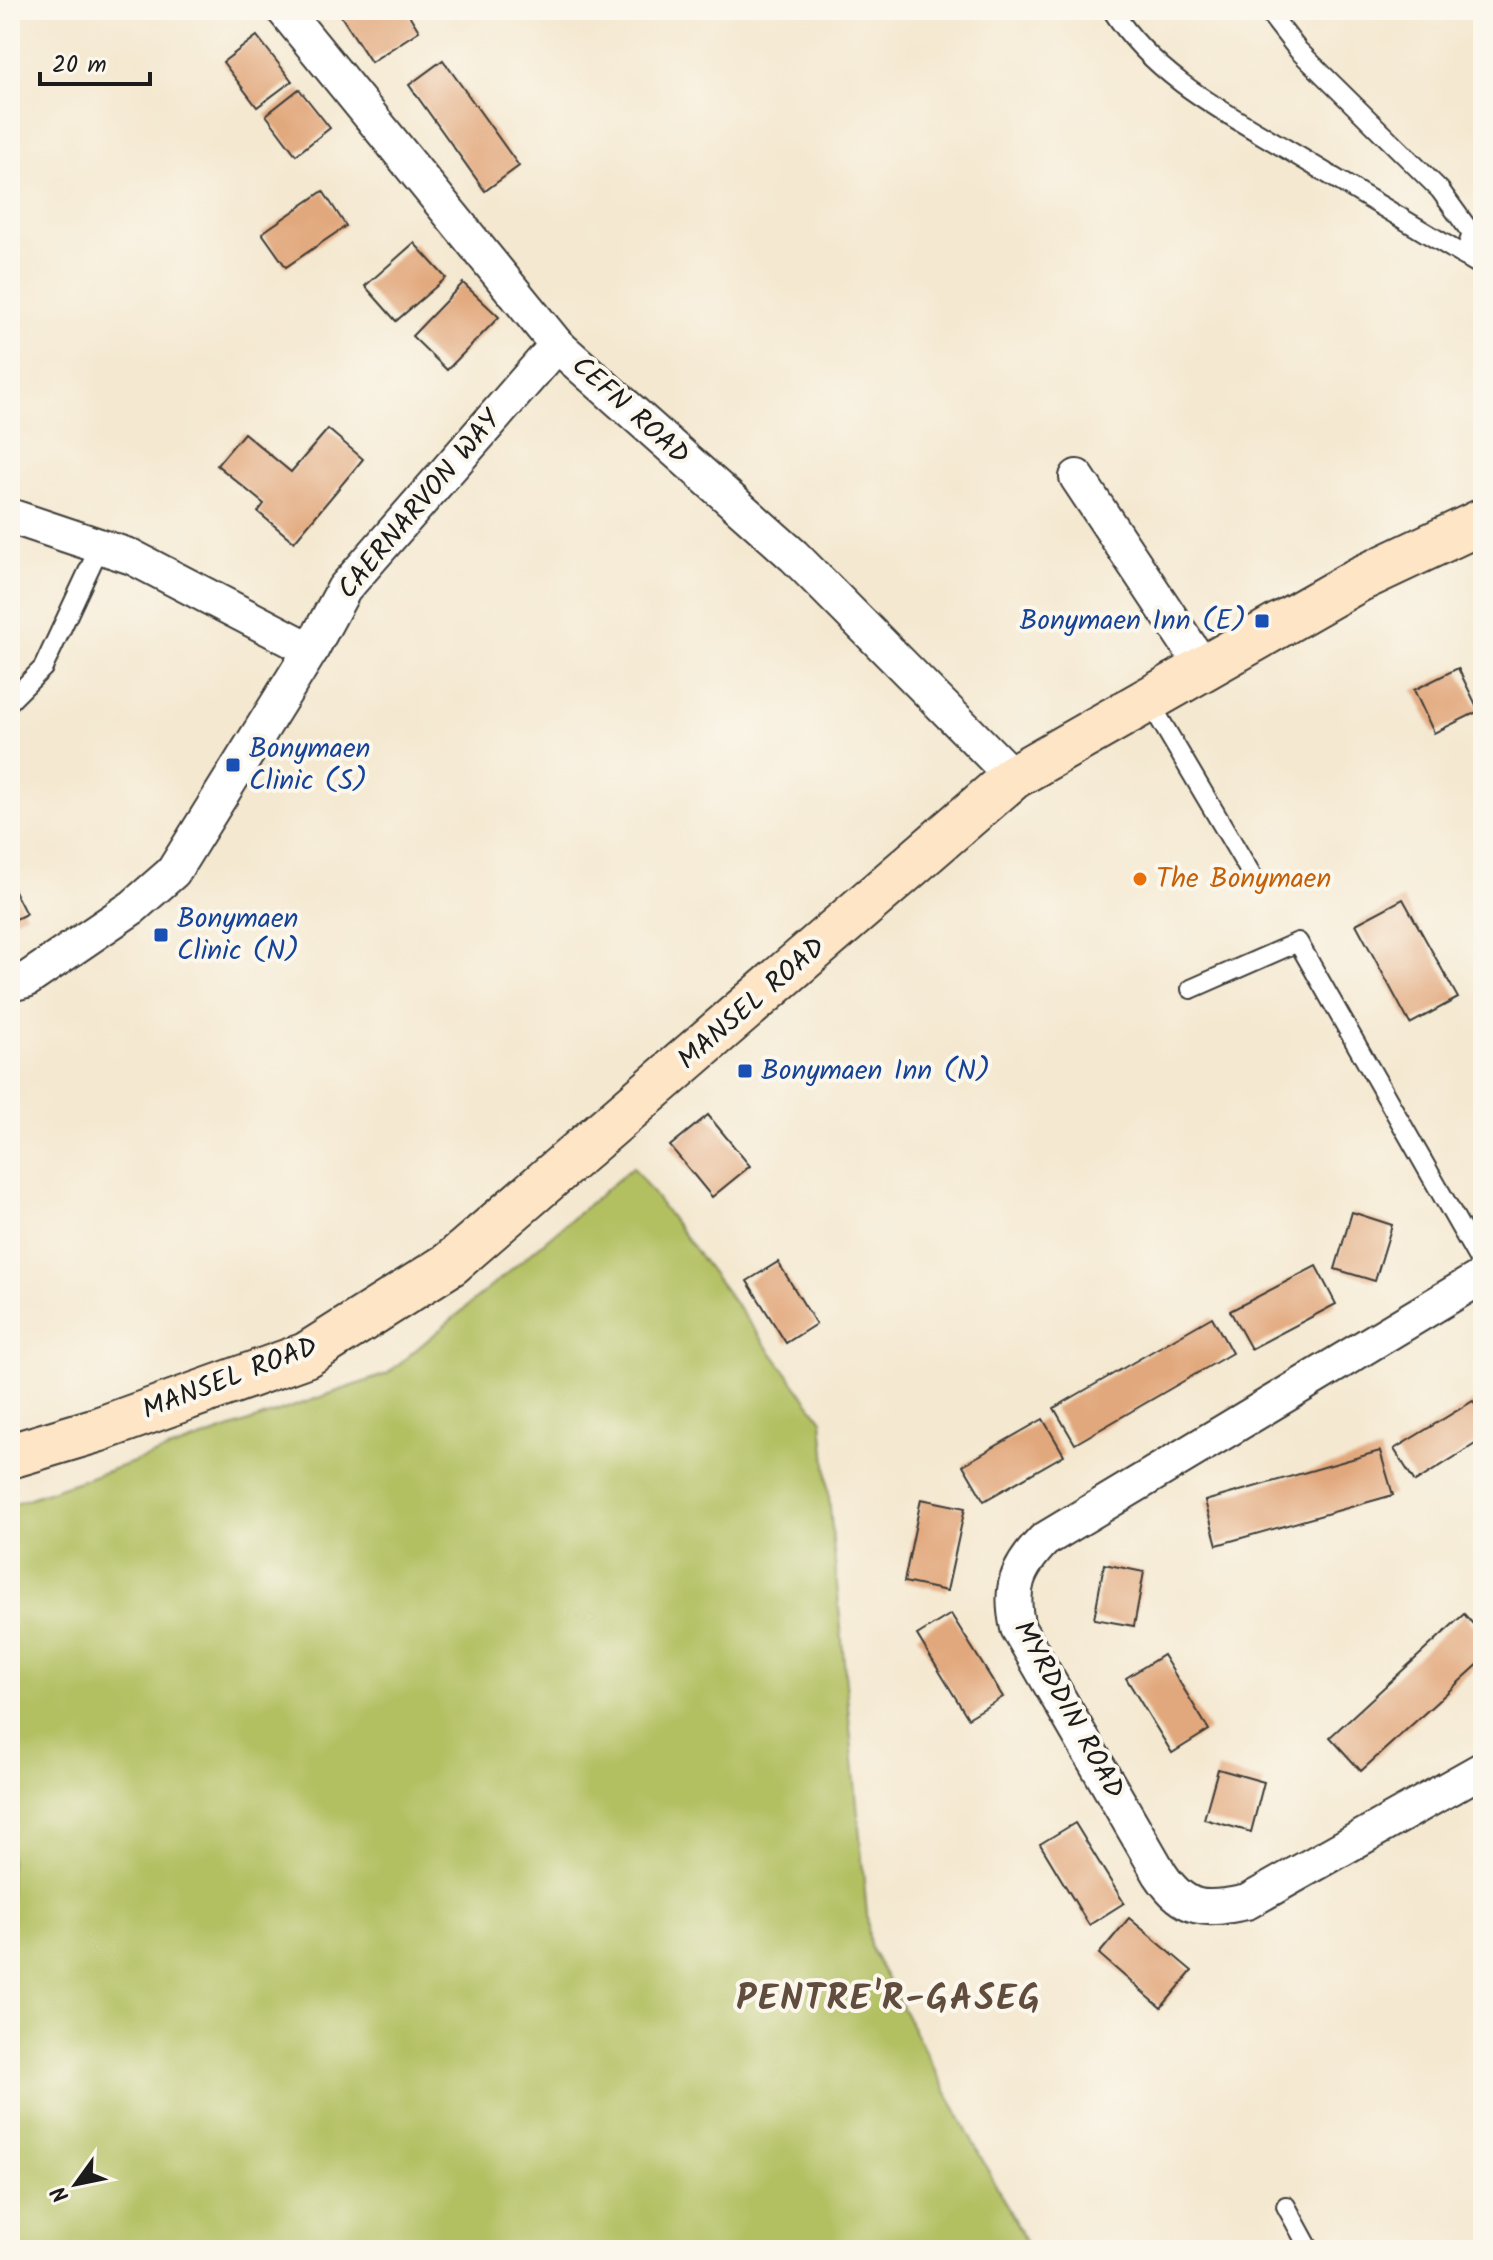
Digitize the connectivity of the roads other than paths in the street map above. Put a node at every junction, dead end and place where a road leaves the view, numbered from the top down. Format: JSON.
{"nodes":[{"id":1,"x":284,"y":10,"type":"edge"},
{"id":2,"x":1112,"y":10,"type":"edge"},
{"id":3,"x":1267,"y":10,"type":"edge"},
{"id":4,"x":1464,"y":256,"type":"junction"},
{"id":5,"x":1483,"y":267,"type":"edge"},
{"id":6,"x":557,"y":345,"type":"junction"},
{"id":7,"x":1077,"y":477,"type":"dead end"},
{"id":8,"x":10,"y":516,"type":"edge"},
{"id":9,"x":1483,"y":521,"type":"edge"},
{"id":10,"x":100,"y":546,"type":"junction"},
{"id":11,"x":311,"y":650,"type":"junction"},
{"id":12,"x":1205,"y":670,"type":"junction"},
{"id":13,"x":10,"y":701,"type":"edge"},
{"id":14,"x":1149,"y":701,"type":"junction"},
{"id":15,"x":1013,"y":777,"type":"junction"},
{"id":16,"x":1253,"y":877,"type":"dead end"},
{"id":17,"x":10,"y":984,"type":"edge"},
{"id":18,"x":1191,"y":989,"type":"dead end"},
{"id":19,"x":1483,"y":1267,"type":"edge"},
{"id":20,"x":1483,"y":1276,"type":"edge"},
{"id":21,"x":10,"y":1456,"type":"edge"},
{"id":22,"x":1483,"y":1769,"type":"edge"},
{"id":23,"x":1286,"y":2206,"type":"dead end"},
{"id":24,"x":1310,"y":2250,"type":"edge"}],
"edges":[{"from":1,"to":6,"type":"street","name":"CEFN ROAD"},
{"from":2,"to":4,"type":"lane"},
{"from":3,"to":4,"type":"lane"},
{"from":4,"to":5,"type":"lane"},
{"from":6,"to":11,"type":"street","name":"CAERNARVON WAY"},
{"from":6,"to":15,"type":"street","name":"CEFN ROAD"},
{"from":7,"to":12,"type":"street"},
{"from":8,"to":10,"type":"street"},
{"from":9,"to":12,"type":"street","name":"MANSEL ROAD"},
{"from":10,"to":11,"type":"street"},
{"from":10,"to":13,"type":"lane"},
{"from":11,"to":17,"type":"street","name":"CAERNARVON WAY"},
{"from":12,"to":14,"type":"street","name":"MANSEL ROAD"},
{"from":14,"to":15,"type":"street","name":"MANSEL ROAD"},
{"from":14,"to":16,"type":"lane"},
{"from":15,"to":21,"type":"street","name":"MANSEL ROAD"},
{"from":18,"to":19,"type":"lane"},
{"from":20,"to":22,"type":"street","name":"MYRDDIN ROAD"},
{"from":23,"to":24,"type":"lane"}]}
